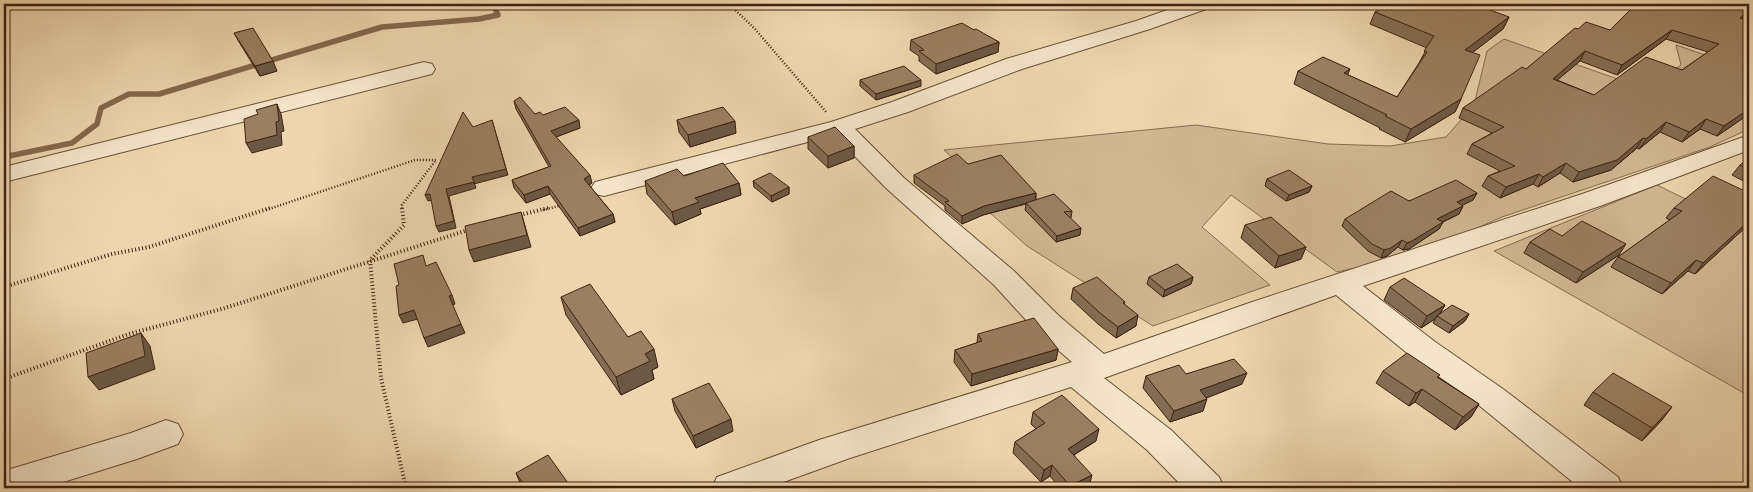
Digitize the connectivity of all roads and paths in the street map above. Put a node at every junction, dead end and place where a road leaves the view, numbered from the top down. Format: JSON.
{"nodes":[{"id":1,"x":729,"y":4,"type":"edge"},
{"id":2,"x":1202,"y":4,"type":"edge"},
{"id":3,"x":424,"y":69,"type":"dead end"},
{"id":4,"x":839,"y":127,"type":"junction"},
{"id":5,"x":1749,"y":142,"type":"edge"},
{"id":6,"x":1684,"y":165,"type":"junction"},
{"id":7,"x":4,"y":175,"type":"edge"},
{"id":8,"x":1717,"y":180,"type":"edge"},
{"id":9,"x":604,"y":188,"type":"joint"},
{"id":10,"x":514,"y":216,"type":"edge"},
{"id":11,"x":475,"y":228,"type":"edge"},
{"id":12,"x":370,"y":260,"type":"junction"},
{"id":13,"x":1341,"y":284,"type":"junction"},
{"id":14,"x":4,"y":287,"type":"edge"},
{"id":15,"x":1087,"y":370,"type":"junction"},
{"id":16,"x":4,"y":378,"type":"edge"},
{"id":17,"x":166,"y":434,"type":"dead end"},
{"id":18,"x":4,"y":486,"type":"edge"},
{"id":19,"x":406,"y":488,"type":"edge"},
{"id":20,"x":730,"y":488,"type":"edge"},
{"id":21,"x":1206,"y":488,"type":"edge"},
{"id":22,"x":1605,"y":488,"type":"edge"}],
"edges":[{"from":1,"to":4,"type":"path"},
{"from":2,"to":4,"type":"street"},
{"from":3,"to":7,"type":"street"},
{"from":4,"to":9,"type":"street"},
{"from":4,"to":15,"type":"street"},
{"from":5,"to":6,"type":"street"},
{"from":6,"to":8,"type":"street"},
{"from":6,"to":13,"type":"street"},
{"from":9,"to":10,"type":"path"},
{"from":11,"to":12,"type":"path"},
{"from":12,"to":14,"type":"path"},
{"from":12,"to":16,"type":"path"},
{"from":12,"to":19,"type":"path"},
{"from":13,"to":15,"type":"street"},
{"from":13,"to":22,"type":"street"},
{"from":15,"to":20,"type":"street"},
{"from":15,"to":21,"type":"street"},
{"from":17,"to":18,"type":"street"}]}
